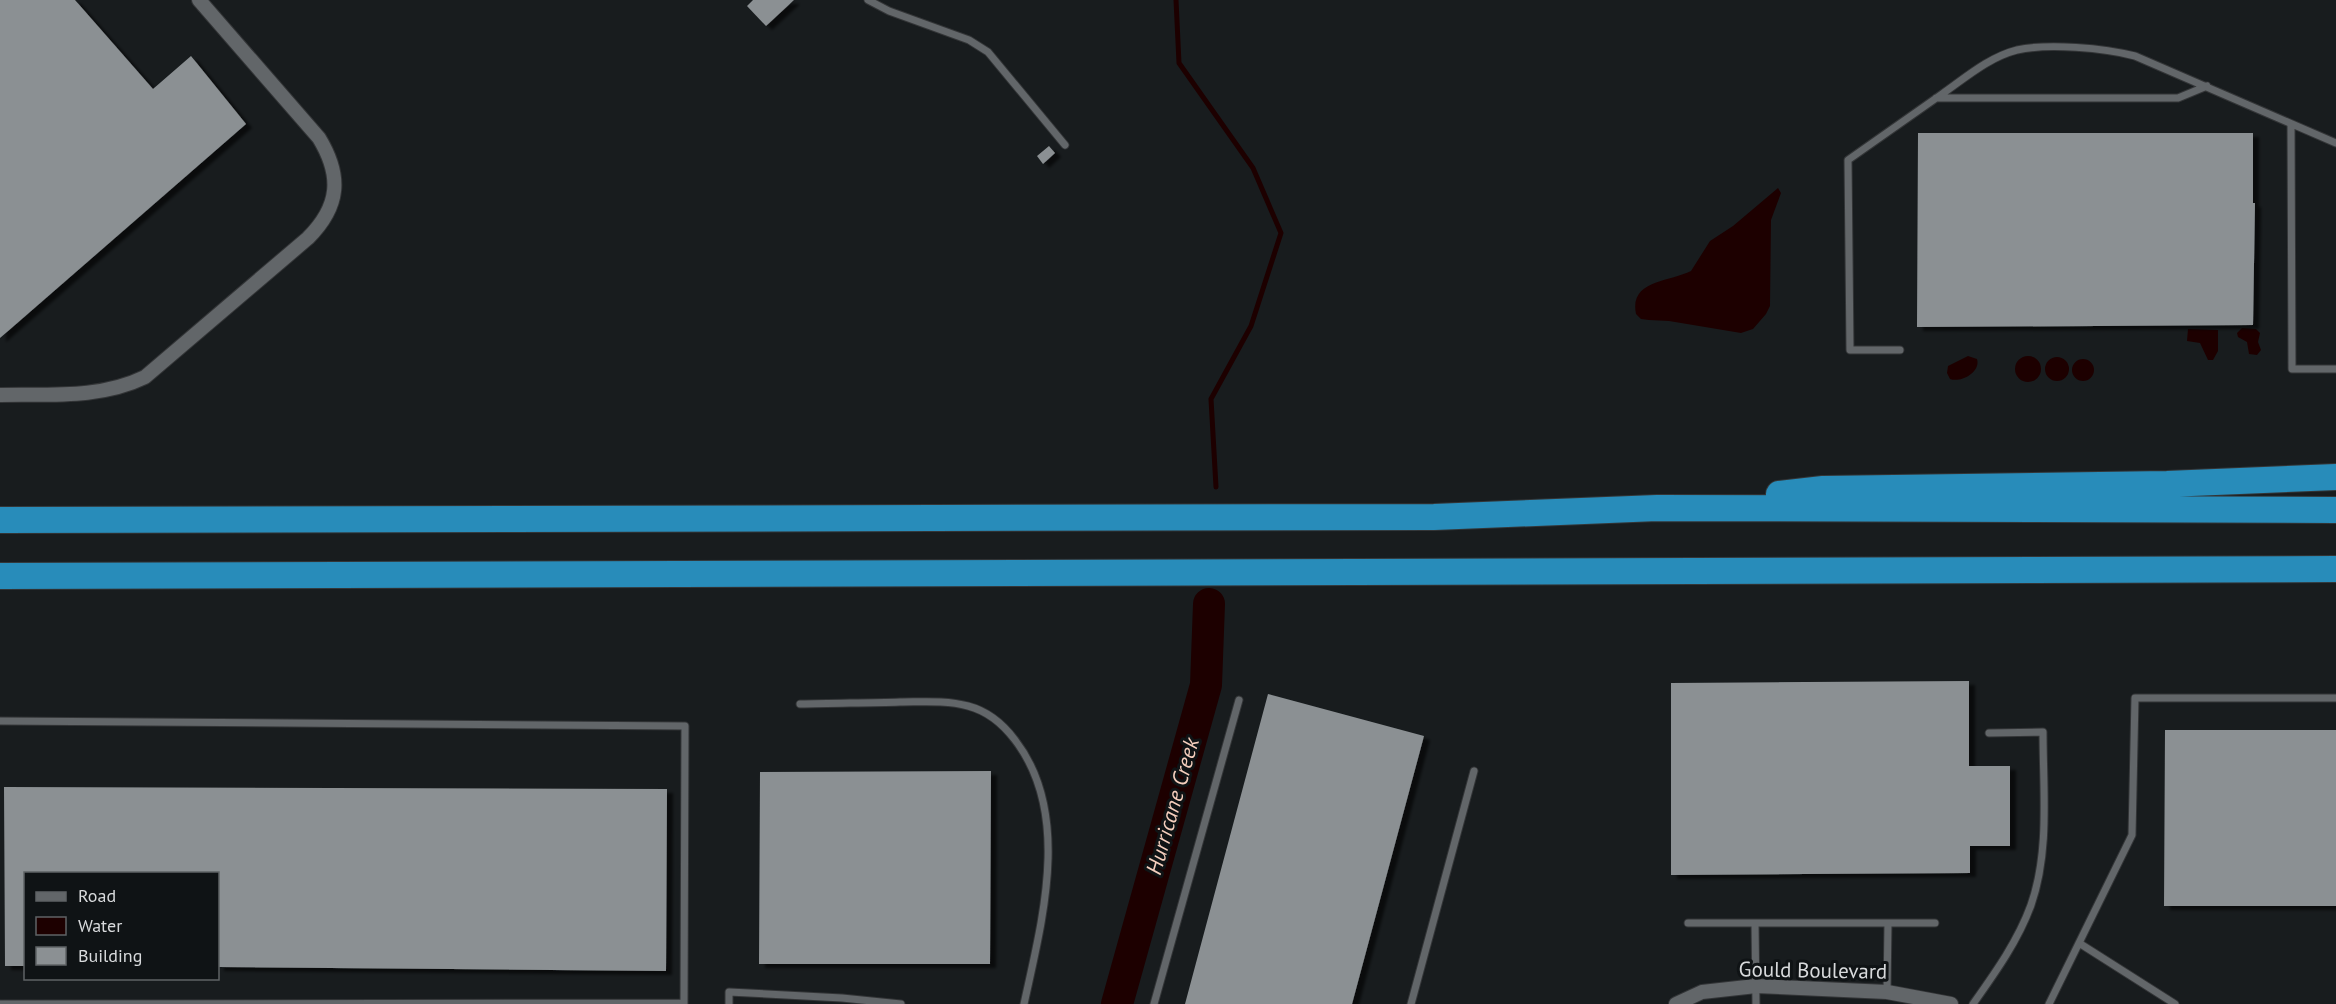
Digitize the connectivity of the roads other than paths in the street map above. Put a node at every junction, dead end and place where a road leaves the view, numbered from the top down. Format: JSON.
{"nodes":[{"id":1,"x":198,"y":0,"type":"edge"},
{"id":2,"x":868,"y":0,"type":"edge"},
{"id":3,"x":2207,"y":86,"type":"junction"},
{"id":4,"x":1936,"y":98,"type":"junction"},
{"id":5,"x":2291,"y":124,"type":"junction"},
{"id":6,"x":2336,"y":143,"type":"edge"},
{"id":7,"x":1065,"y":145,"type":"dead end"},
{"id":8,"x":1900,"y":350,"type":"dead end"},
{"id":9,"x":2336,"y":369,"type":"edge"},
{"id":10,"x":0,"y":395,"type":"edge"},
{"id":11,"x":2336,"y":477,"type":"edge"},
{"id":12,"x":1657,"y":508,"type":"junction"},
{"id":13,"x":2336,"y":510,"type":"edge"},
{"id":14,"x":0,"y":520,"type":"edge"},
{"id":15,"x":2336,"y":569,"type":"edge"},
{"id":16,"x":0,"y":576,"type":"edge"},
{"id":17,"x":2336,"y":698,"type":"edge"},
{"id":18,"x":1239,"y":700,"type":"dead end"},
{"id":19,"x":800,"y":704,"type":"dead end"},
{"id":20,"x":0,"y":721,"type":"edge"},
{"id":21,"x":1989,"y":733,"type":"dead end"},
{"id":22,"x":1474,"y":771,"type":"dead end"},
{"id":23,"x":1688,"y":923,"type":"dead end"},
{"id":24,"x":1755,"y":923,"type":"junction"},
{"id":25,"x":1888,"y":923,"type":"junction"},
{"id":26,"x":1935,"y":923,"type":"dead end"},
{"id":27,"x":2079,"y":943,"type":"junction"},
{"id":28,"x":1756,"y":986,"type":"junction"},
{"id":29,"x":1887,"y":992,"type":"junction"},
{"id":30,"x":1915,"y":1000,"type":"edge"},
{"id":31,"x":683,"y":1003,"type":"edge"},
{"id":32,"x":0,"y":1004,"type":"edge"},
{"id":33,"x":729,"y":1004,"type":"edge"},
{"id":34,"x":901,"y":1004,"type":"edge"},
{"id":35,"x":1024,"y":1004,"type":"edge"},
{"id":36,"x":1154,"y":1004,"type":"edge"},
{"id":37,"x":1411,"y":1004,"type":"edge"},
{"id":38,"x":1676,"y":1004,"type":"edge"},
{"id":39,"x":1756,"y":1004,"type":"edge"},
{"id":40,"x":1951,"y":1004,"type":"edge"},
{"id":41,"x":1973,"y":1004,"type":"edge"},
{"id":42,"x":2049,"y":1004,"type":"edge"},
{"id":43,"x":2175,"y":1004,"type":"edge"}],
"edges":[{"from":1,"to":10,"type":"street"},
{"from":2,"to":7,"type":"lane"},
{"from":3,"to":4,"type":"lane"},
{"from":3,"to":4,"type":"lane"},
{"from":3,"to":5,"type":"lane"},
{"from":4,"to":8,"type":"lane"},
{"from":5,"to":6,"type":"lane"},
{"from":5,"to":9,"type":"lane"},
{"from":11,"to":12,"type":"highway"},
{"from":12,"to":13,"type":"highway"},
{"from":12,"to":14,"type":"highway"},
{"from":15,"to":16,"type":"highway"},
{"from":17,"to":27,"type":"lane"},
{"from":18,"to":36,"type":"lane"},
{"from":19,"to":35,"type":"lane"},
{"from":20,"to":31,"type":"lane"},
{"from":21,"to":41,"type":"lane"},
{"from":22,"to":37,"type":"lane"},
{"from":23,"to":24,"type":"lane"},
{"from":24,"to":25,"type":"lane"},
{"from":24,"to":28,"type":"lane"},
{"from":25,"to":26,"type":"lane"},
{"from":25,"to":29,"type":"lane"},
{"from":27,"to":42,"type":"lane"},
{"from":27,"to":43,"type":"lane"},
{"from":28,"to":29,"type":"street","name":"Gould Boulevard"},
{"from":28,"to":38,"type":"street","name":"Gould Boulevard"},
{"from":28,"to":39,"type":"lane"},
{"from":29,"to":30,"type":"street","name":"Gould Boulevard"},
{"from":30,"to":40,"type":"street","name":"Gould Boulevard"},
{"from":31,"to":32,"type":"lane"},
{"from":33,"to":34,"type":"lane"}]}
